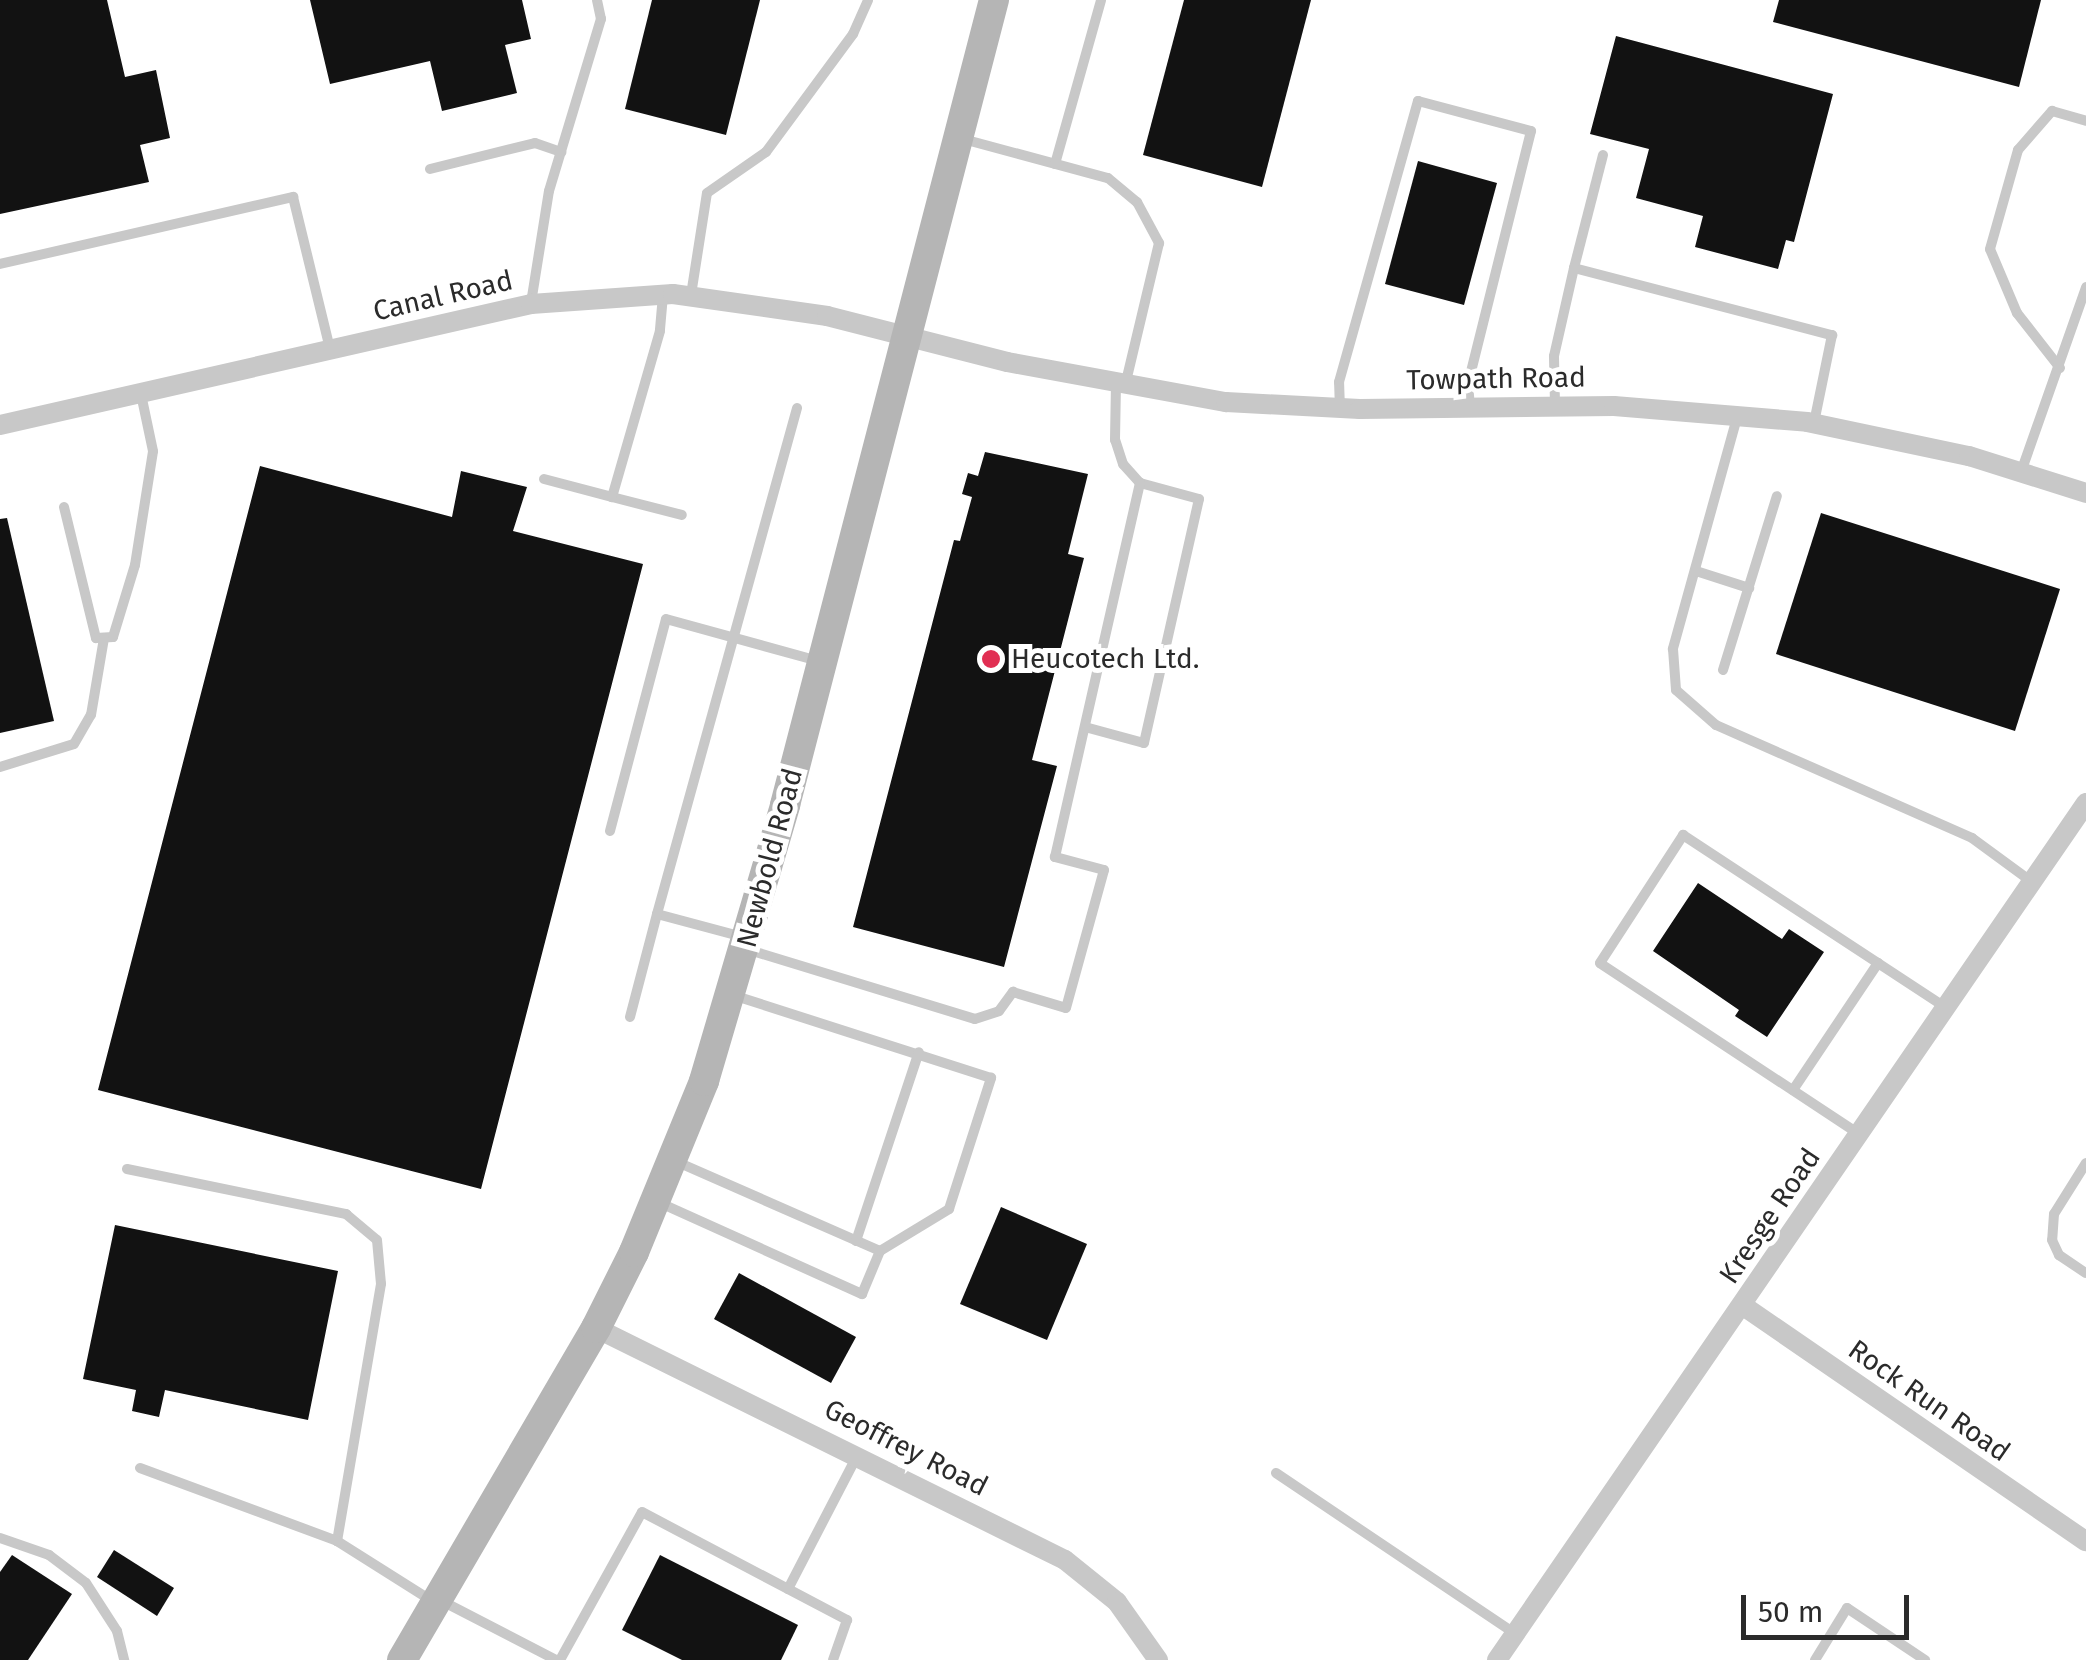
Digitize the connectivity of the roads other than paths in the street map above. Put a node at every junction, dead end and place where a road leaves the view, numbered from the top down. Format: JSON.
{"nodes":[{"id":1,"x":597,"y":0,"type":"edge"},
{"id":2,"x":868,"y":0,"type":"edge"},
{"id":3,"x":994,"y":0,"type":"edge"},
{"id":4,"x":1102,"y":0,"type":"edge"},
{"id":5,"x":2086,"y":121,"type":"edge"},
{"id":6,"x":957,"y":138,"type":"junction"},
{"id":7,"x":561,"y":152,"type":"junction"},
{"id":8,"x":1603,"y":154,"type":"dead end"},
{"id":9,"x":1055,"y":164,"type":"junction"},
{"id":10,"x":430,"y":168,"type":"dead end"},
{"id":11,"x":0,"y":264,"type":"edge"},
{"id":12,"x":1574,"y":268,"type":"junction"},
{"id":13,"x":2086,"y":287,"type":"edge"},
{"id":14,"x":662,"y":294,"type":"junction"},
{"id":15,"x":691,"y":295,"type":"junction"},
{"id":16,"x":531,"y":304,"type":"junction"},
{"id":17,"x":904,"y":332,"type":"junction"},
{"id":18,"x":2073,"y":332,"type":"junction"},
{"id":19,"x":2086,"y":336,"type":"edge"},
{"id":20,"x":330,"y":350,"type":"junction"},
{"id":21,"x":2060,"y":368,"type":"junction"},
{"id":22,"x":1120,"y":385,"type":"junction"},
{"id":23,"x":141,"y":394,"type":"junction"},
{"id":24,"x":1555,"y":405,"type":"junction"},
{"id":25,"x":1470,"y":406,"type":"junction"},
{"id":26,"x":797,"y":408,"type":"dead end"},
{"id":27,"x":1340,"y":409,"type":"junction"},
{"id":28,"x":1738,"y":414,"type":"junction"},
{"id":29,"x":1814,"y":423,"type":"junction"},
{"id":30,"x":0,"y":425,"type":"edge"},
{"id":31,"x":2022,"y":472,"type":"junction"},
{"id":32,"x":544,"y":479,"type":"dead end"},
{"id":33,"x":1140,"y":483,"type":"junction"},
{"id":34,"x":2086,"y":492,"type":"edge"},
{"id":35,"x":1777,"y":496,"type":"dead end"},
{"id":36,"x":612,"y":497,"type":"junction"},
{"id":37,"x":64,"y":507,"type":"dead end"},
{"id":38,"x":682,"y":515,"type":"dead end"},
{"id":39,"x":1696,"y":571,"type":"junction"},
{"id":40,"x":1749,"y":588,"type":"junction"},
{"id":41,"x":731,"y":636,"type":"junction"},
{"id":42,"x":104,"y":638,"type":"junction"},
{"id":43,"x":820,"y":661,"type":"junction"},
{"id":44,"x":1723,"y":670,"type":"dead end"},
{"id":45,"x":1085,"y":727,"type":"junction"},
{"id":46,"x":0,"y":767,"type":"edge"},
{"id":47,"x":2086,"y":803,"type":"edge"},
{"id":48,"x":610,"y":831,"type":"dead end"},
{"id":49,"x":2032,"y":882,"type":"junction"},
{"id":50,"x":657,"y":914,"type":"junction"},
{"id":51,"x":747,"y":944,"type":"junction"},
{"id":52,"x":1878,"y":962,"type":"junction"},
{"id":53,"x":732,"y":995,"type":"junction"},
{"id":54,"x":1946,"y":1008,"type":"junction"},
{"id":55,"x":630,"y":1017,"type":"dead end"},
{"id":56,"x":918,"y":1052,"type":"junction"},
{"id":57,"x":1793,"y":1090,"type":"junction"},
{"id":58,"x":1859,"y":1134,"type":"junction"},
{"id":59,"x":674,"y":1161,"type":"junction"},
{"id":60,"x":2086,"y":1163,"type":"edge"},
{"id":61,"x":128,"y":1169,"type":"dead end"},
{"id":62,"x":656,"y":1202,"type":"junction"},
{"id":63,"x":856,"y":1240,"type":"junction"},
{"id":64,"x":880,"y":1251,"type":"junction"},
{"id":65,"x":2086,"y":1273,"type":"edge"},
{"id":66,"x":1742,"y":1305,"type":"junction"},
{"id":67,"x":596,"y":1328,"type":"junction"},
{"id":68,"x":857,"y":1455,"type":"junction"},
{"id":69,"x":140,"y":1468,"type":"dead end"},
{"id":70,"x":1276,"y":1473,"type":"dead end"},
{"id":71,"x":0,"y":1538,"type":"edge"},
{"id":72,"x":337,"y":1541,"type":"junction"},
{"id":73,"x":2086,"y":1542,"type":"edge"},
{"id":74,"x":788,"y":1588,"type":"junction"},
{"id":75,"x":438,"y":1602,"type":"junction"},
{"id":76,"x":1516,"y":1635,"type":"junction"},
{"id":77,"x":1502,"y":1659,"type":"edge"},
{"id":78,"x":124,"y":1660,"type":"edge"},
{"id":79,"x":402,"y":1660,"type":"edge"},
{"id":80,"x":558,"y":1660,"type":"edge"},
{"id":81,"x":833,"y":1660,"type":"edge"},
{"id":82,"x":1158,"y":1660,"type":"edge"},
{"id":83,"x":1814,"y":1660,"type":"edge"},
{"id":84,"x":1925,"y":1660,"type":"edge"}],
"edges":[{"from":1,"to":7,"type":"lane"},
{"from":2,"to":15,"type":"lane"},
{"from":3,"to":6,"type":"main road","name":"Newbold Road"},
{"from":4,"to":9,"type":"lane"},
{"from":5,"to":21,"type":"lane"},
{"from":6,"to":9,"type":"lane"},
{"from":6,"to":17,"type":"main road","name":"Newbold Road"},
{"from":7,"to":10,"type":"lane"},
{"from":7,"to":16,"type":"lane"},
{"from":8,"to":12,"type":"lane"},
{"from":9,"to":22,"type":"lane"},
{"from":11,"to":20,"type":"lane"},
{"from":12,"to":24,"type":"lane"},
{"from":12,"to":29,"type":"lane"},
{"from":13,"to":18,"type":"lane"},
{"from":14,"to":15,"type":"street","name":"Canal Road"},
{"from":14,"to":16,"type":"street","name":"Canal Road"},
{"from":14,"to":36,"type":"lane"},
{"from":15,"to":17,"type":"street","name":"Canal Road"},
{"from":16,"to":20,"type":"street","name":"Canal Road"},
{"from":17,"to":22,"type":"street","name":"Towpath Road"},
{"from":17,"to":43,"type":"main road","name":"Newbold Road"},
{"from":18,"to":19,"type":"lane"},
{"from":18,"to":21,"type":"lane"},
{"from":20,"to":23,"type":"street","name":"Canal Road"},
{"from":21,"to":31,"type":"lane"},
{"from":22,"to":27,"type":"street","name":"Towpath Road"},
{"from":22,"to":33,"type":"lane"},
{"from":23,"to":30,"type":"street","name":"Canal Road"},
{"from":23,"to":42,"type":"lane"},
{"from":24,"to":25,"type":"street","name":"Towpath Road"},
{"from":24,"to":28,"type":"street","name":"Towpath Road"},
{"from":25,"to":27,"type":"street","name":"Towpath Road"},
{"from":25,"to":27,"type":"lane"},
{"from":26,"to":41,"type":"lane"},
{"from":28,"to":29,"type":"street","name":"Towpath Road"},
{"from":28,"to":39,"type":"lane"},
{"from":29,"to":31,"type":"street","name":"Towpath Road"},
{"from":31,"to":34,"type":"street","name":"Towpath Road"},
{"from":32,"to":36,"type":"lane"},
{"from":33,"to":45,"type":"lane"},
{"from":33,"to":45,"type":"lane"},
{"from":35,"to":40,"type":"lane"},
{"from":36,"to":38,"type":"lane"},
{"from":37,"to":42,"type":"lane"},
{"from":39,"to":40,"type":"lane"},
{"from":39,"to":49,"type":"lane"},
{"from":40,"to":44,"type":"lane"},
{"from":41,"to":43,"type":"lane"},
{"from":41,"to":48,"type":"lane"},
{"from":41,"to":50,"type":"lane"},
{"from":42,"to":46,"type":"lane"},
{"from":43,"to":51,"type":"main road","name":"Newbold Road"},
{"from":45,"to":51,"type":"lane"},
{"from":47,"to":49,"type":"street","name":"Kresge Road"},
{"from":49,"to":54,"type":"street","name":"Kresge Road"},
{"from":50,"to":51,"type":"lane"},
{"from":50,"to":55,"type":"lane"},
{"from":51,"to":53,"type":"main road","name":"Newbold Road"},
{"from":52,"to":54,"type":"lane"},
{"from":52,"to":57,"type":"lane"},
{"from":52,"to":57,"type":"lane"},
{"from":53,"to":56,"type":"lane"},
{"from":53,"to":59,"type":"main road","name":"Newbold Road"},
{"from":54,"to":58,"type":"street","name":"Kresge Road"},
{"from":56,"to":63,"type":"lane"},
{"from":56,"to":64,"type":"lane"},
{"from":57,"to":58,"type":"lane"},
{"from":58,"to":66,"type":"street","name":"Kresge Road"},
{"from":59,"to":62,"type":"main road","name":"Newbold Road"},
{"from":59,"to":63,"type":"lane"},
{"from":60,"to":65,"type":"lane"},
{"from":61,"to":72,"type":"lane"},
{"from":62,"to":64,"type":"lane"},
{"from":62,"to":67,"type":"main road","name":"Newbold Road"},
{"from":63,"to":64,"type":"lane"},
{"from":66,"to":73,"type":"street","name":"Rock Run Road"},
{"from":66,"to":76,"type":"street","name":"Kresge Road"},
{"from":67,"to":68,"type":"street","name":"Geoffrey Road"},
{"from":67,"to":75,"type":"main road","name":"Newbold Road"},
{"from":68,"to":74,"type":"lane"},
{"from":68,"to":82,"type":"street","name":"Geoffrey Road"},
{"from":69,"to":72,"type":"lane"},
{"from":70,"to":76,"type":"lane"},
{"from":71,"to":78,"type":"lane"},
{"from":72,"to":75,"type":"lane"},
{"from":74,"to":80,"type":"lane"},
{"from":74,"to":81,"type":"lane"},
{"from":75,"to":79,"type":"main road","name":"Newbold Road"},
{"from":75,"to":80,"type":"lane"},
{"from":76,"to":77,"type":"street","name":"Kresge Road"},
{"from":83,"to":84,"type":"lane"}]}
